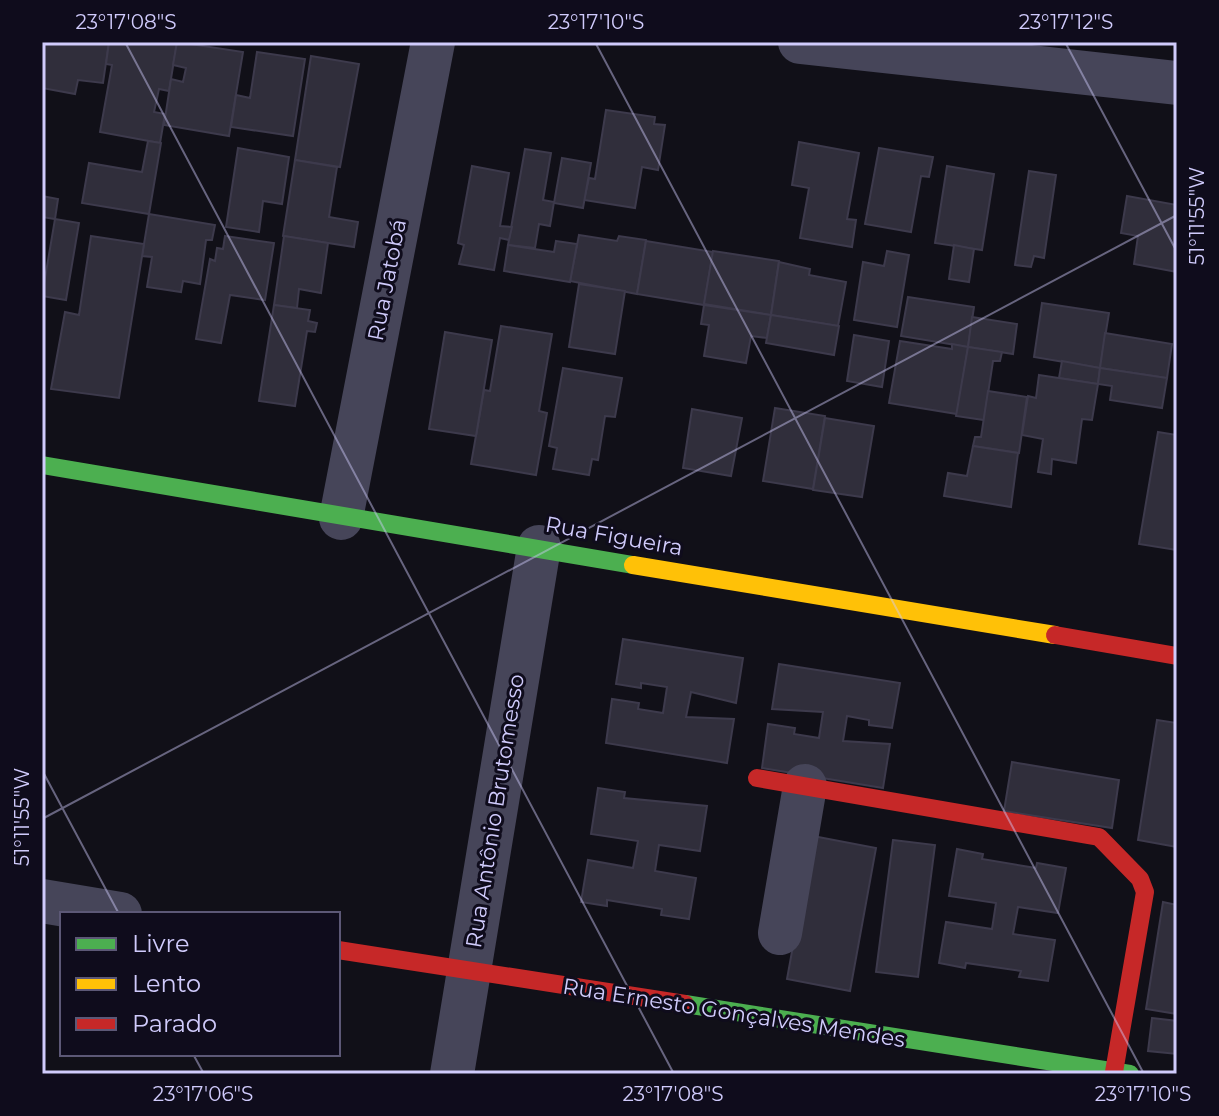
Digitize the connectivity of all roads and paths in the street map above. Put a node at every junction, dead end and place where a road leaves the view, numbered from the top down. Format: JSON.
{"nodes":[{"id":1,"x":433,"y":42,"type":"edge"},
{"id":2,"x":800,"y":42,"type":"edge"},
{"id":3,"x":1177,"y":83,"type":"edge"},
{"id":4,"x":42,"y":465,"type":"edge"},
{"id":5,"x":341,"y":518,"type":"junction"},
{"id":6,"x":539,"y":547,"type":"junction"},
{"id":7,"x":1177,"y":656,"type":"edge"},
{"id":8,"x":757,"y":778,"type":"dead end"},
{"id":9,"x":805,"y":786,"type":"junction"},
{"id":10,"x":42,"y":901,"type":"edge"},
{"id":11,"x":108,"y":912,"type":"edge"},
{"id":12,"x":780,"y":933,"type":"dead end"},
{"id":13,"x":340,"y":950,"type":"edge"},
{"id":14,"x":469,"y":971,"type":"junction"},
{"id":15,"x":1122,"y":1073,"type":"edge"},
{"id":16,"x":452,"y":1074,"type":"edge"}],
"edges":[{"from":1,"to":5,"type":"street","name":"Rua Jatobá"},
{"from":2,"to":3,"type":"street"},
{"from":4,"to":5,"type":"street","name":"Rua Figueira"},
{"from":5,"to":6,"type":"street","name":"Rua Figueira"},
{"from":6,"to":7,"type":"street","name":"Rua Figueira"},
{"from":6,"to":14,"type":"street","name":"Rua Antônio Brutomesso"},
{"from":8,"to":9,"type":"street"},
{"from":9,"to":12,"type":"street"},
{"from":9,"to":15,"type":"street"},
{"from":10,"to":11,"type":"street"},
{"from":13,"to":14,"type":"street","name":"Rua Ernesto Gonçalves Mendes"},
{"from":14,"to":15,"type":"street","name":"Rua Ernesto Gonçalves Mendes"},
{"from":14,"to":16,"type":"street","name":"Rua Antônio Brutomesso"}]}
